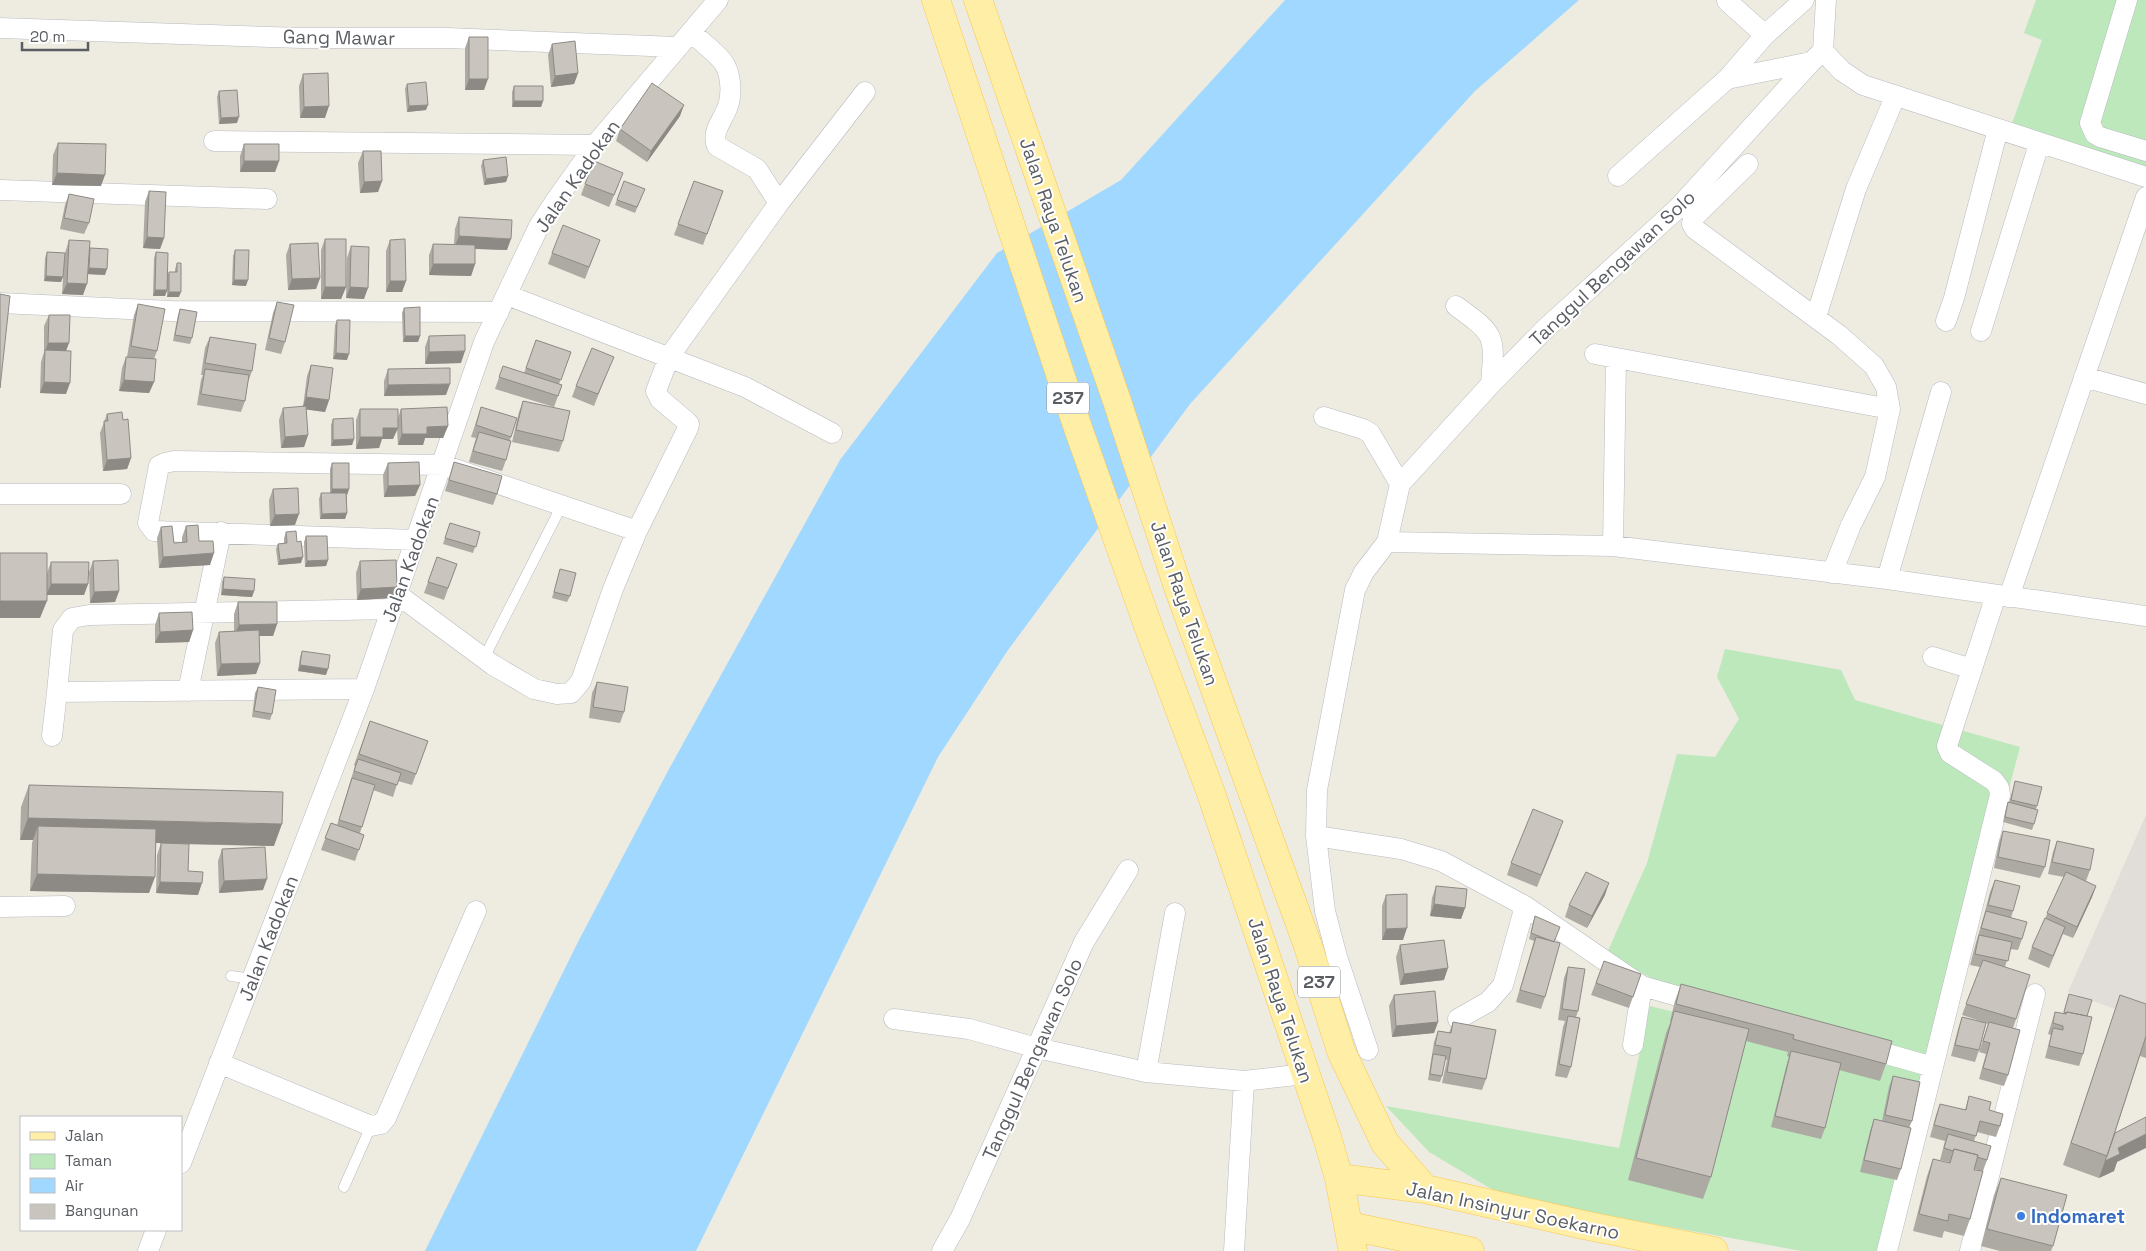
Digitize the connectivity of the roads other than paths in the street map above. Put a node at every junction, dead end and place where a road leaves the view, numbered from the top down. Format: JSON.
{"nodes":[{"id":1,"x":718,"y":0,"type":"edge"},
{"id":2,"x":936,"y":0,"type":"edge"},
{"id":3,"x":978,"y":0,"type":"edge"},
{"id":4,"x":1804,"y":0,"type":"edge"},
{"id":5,"x":1826,"y":0,"type":"edge"},
{"id":6,"x":2127,"y":0,"type":"edge"},
{"id":7,"x":1727,"y":1,"type":"edge"},
{"id":8,"x":0,"y":28,"type":"edge"},
{"id":9,"x":691,"y":32,"type":"junction"},
{"id":10,"x":1765,"y":35,"type":"junction"},
{"id":11,"x":677,"y":47,"type":"junction"},
{"id":12,"x":1817,"y":57,"type":"junction"},
{"id":13,"x":1727,"y":79,"type":"junction"},
{"id":14,"x":865,"y":92,"type":"dead end"},
{"id":15,"x":1895,"y":97,"type":"junction"},
{"id":16,"x":1998,"y":129,"type":"junction"},
{"id":17,"x":214,"y":140,"type":"dead end"},
{"id":18,"x":2039,"y":144,"type":"junction"},
{"id":19,"x":594,"y":145,"type":"junction"},
{"id":20,"x":2146,"y":151,"type":"edge"},
{"id":21,"x":1748,"y":164,"type":"dead end"},
{"id":22,"x":1618,"y":176,"type":"dead end"},
{"id":23,"x":2146,"y":177,"type":"edge"},
{"id":24,"x":0,"y":190,"type":"edge"},
{"id":25,"x":2146,"y":197,"type":"edge"},
{"id":26,"x":267,"y":198,"type":"dead end"},
{"id":27,"x":779,"y":203,"type":"junction"},
{"id":28,"x":0,"y":303,"type":"edge"},
{"id":29,"x":503,"y":303,"type":"junction"},
{"id":30,"x":1456,"y":306,"type":"dead end"},
{"id":31,"x":1816,"y":317,"type":"junction"},
{"id":32,"x":1946,"y":321,"type":"dead end"},
{"id":33,"x":1982,"y":331,"type":"dead end"},
{"id":34,"x":1595,"y":354,"type":"dead end"},
{"id":35,"x":669,"y":357,"type":"junction"},
{"id":36,"x":1616,"y":359,"type":"junction"},
{"id":37,"x":2084,"y":377,"type":"junction"},
{"id":38,"x":1491,"y":384,"type":"junction"},
{"id":39,"x":1941,"y":392,"type":"dead end"},
{"id":40,"x":2146,"y":394,"type":"edge"},
{"id":41,"x":1890,"y":409,"type":"junction"},
{"id":42,"x":1324,"y":417,"type":"dead end"},
{"id":43,"x":832,"y":432,"type":"dead end"},
{"id":44,"x":443,"y":465,"type":"junction"},
{"id":45,"x":1400,"y":484,"type":"junction"},
{"id":46,"x":0,"y":494,"type":"edge"},
{"id":47,"x":121,"y":494,"type":"dead end"},
{"id":48,"x":562,"y":505,"type":"junction"},
{"id":49,"x":637,"y":531,"type":"junction"},
{"id":50,"x":221,"y":532,"type":"junction"},
{"id":51,"x":416,"y":540,"type":"junction"},
{"id":52,"x":1387,"y":542,"type":"junction"},
{"id":53,"x":1613,"y":546,"type":"junction"},
{"id":54,"x":1832,"y":573,"type":"junction"},
{"id":55,"x":1886,"y":579,"type":"junction"},
{"id":56,"x":2002,"y":596,"type":"junction"},
{"id":57,"x":394,"y":601,"type":"junction"},
{"id":58,"x":203,"y":613,"type":"junction"},
{"id":59,"x":2146,"y":616,"type":"edge"},
{"id":60,"x":484,"y":658,"type":"junction"},
{"id":61,"x":1933,"y":658,"type":"dead end"},
{"id":62,"x":1972,"y":669,"type":"junction"},
{"id":63,"x":364,"y":689,"type":"junction"},
{"id":64,"x":188,"y":691,"type":"junction"},
{"id":65,"x":57,"y":692,"type":"junction"},
{"id":66,"x":52,"y":736,"type":"dead end"},
{"id":67,"x":1316,"y":836,"type":"junction"},
{"id":68,"x":1128,"y":870,"type":"dead end"},
{"id":69,"x":65,"y":906,"type":"dead end"},
{"id":70,"x":1525,"y":906,"type":"junction"},
{"id":71,"x":0,"y":907,"type":"edge"},
{"id":72,"x":476,"y":911,"type":"dead end"},
{"id":73,"x":1175,"y":913,"type":"dead end"},
{"id":74,"x":231,"y":976,"type":"dead end"},
{"id":75,"x":252,"y":980,"type":"junction"},
{"id":76,"x":1642,"y":986,"type":"junction"},
{"id":77,"x":2035,"y":994,"type":"dead end"},
{"id":78,"x":1717,"y":1007,"type":"edge"},
{"id":79,"x":894,"y":1018,"type":"dead end"},
{"id":80,"x":1458,"y":1019,"type":"dead end"},
{"id":81,"x":1848,"y":1044,"type":"edge"},
{"id":82,"x":1633,"y":1046,"type":"dead end"},
{"id":83,"x":1036,"y":1048,"type":"junction"},
{"id":84,"x":1368,"y":1050,"type":"dead end"},
{"id":85,"x":219,"y":1063,"type":"junction"},
{"id":86,"x":1933,"y":1067,"type":"junction"},
{"id":87,"x":1146,"y":1072,"type":"junction"},
{"id":88,"x":1305,"y":1074,"type":"junction"},
{"id":89,"x":1244,"y":1081,"type":"junction"},
{"id":90,"x":371,"y":1126,"type":"junction"},
{"id":91,"x":182,"y":1160,"type":"edge"},
{"id":92,"x":1340,"y":1178,"type":"junction"},
{"id":93,"x":344,"y":1187,"type":"dead end"},
{"id":94,"x":1425,"y":1189,"type":"junction"},
{"id":95,"x":156,"y":1231,"type":"edge"},
{"id":96,"x":1351,"y":1238,"type":"edge"},
{"id":97,"x":148,"y":1251,"type":"edge"},
{"id":98,"x":942,"y":1251,"type":"edge"},
{"id":99,"x":1234,"y":1251,"type":"edge"},
{"id":100,"x":1470,"y":1251,"type":"edge"},
{"id":101,"x":1714,"y":1251,"type":"edge"},
{"id":102,"x":1887,"y":1251,"type":"edge"},
{"id":103,"x":1970,"y":1251,"type":"edge"}],
"edges":[{"from":1,"to":9,"type":"street","name":"Jalan Kadokan"},
{"from":2,"to":88,"type":"main road","name":"Jalan Raya Telukan","number":"237"},
{"from":3,"to":94,"type":"main road","name":"Jalan Raya Telukan","number":"237"},
{"from":4,"to":10,"type":"street"},
{"from":5,"to":12,"type":"street"},
{"from":6,"to":20,"type":"street"},
{"from":7,"to":10,"type":"street"},
{"from":8,"to":11,"type":"street","name":"Gang Mawar"},
{"from":9,"to":11,"type":"street","name":"Jalan Kadokan"},
{"from":9,"to":27,"type":"street"},
{"from":10,"to":13,"type":"street"},
{"from":11,"to":19,"type":"street","name":"Jalan Kadokan"},
{"from":12,"to":13,"type":"street"},
{"from":12,"to":15,"type":"street"},
{"from":12,"to":38,"type":"street","name":"Tanggul Bengawan Solo"},
{"from":13,"to":22,"type":"street"},
{"from":14,"to":27,"type":"street"},
{"from":15,"to":16,"type":"street"},
{"from":15,"to":31,"type":"street"},
{"from":16,"to":18,"type":"street"},
{"from":16,"to":32,"type":"street"},
{"from":17,"to":19,"type":"street"},
{"from":18,"to":23,"type":"street"},
{"from":18,"to":33,"type":"street"},
{"from":19,"to":29,"type":"street","name":"Jalan Kadokan"},
{"from":21,"to":31,"type":"street"},
{"from":24,"to":26,"type":"street"},
{"from":25,"to":37,"type":"street"},
{"from":27,"to":35,"type":"street"},
{"from":28,"to":29,"type":"street"},
{"from":29,"to":35,"type":"street"},
{"from":29,"to":44,"type":"street","name":"Jalan Kadokan"},
{"from":30,"to":38,"type":"street"},
{"from":31,"to":41,"type":"street"},
{"from":34,"to":36,"type":"street"},
{"from":35,"to":43,"type":"street"},
{"from":35,"to":49,"type":"street"},
{"from":36,"to":41,"type":"street"},
{"from":36,"to":53,"type":"street"},
{"from":37,"to":40,"type":"street"},
{"from":37,"to":56,"type":"street"},
{"from":38,"to":45,"type":"street","name":"Tanggul Bengawan Solo"},
{"from":39,"to":55,"type":"street"},
{"from":41,"to":54,"type":"street"},
{"from":42,"to":45,"type":"street"},
{"from":44,"to":48,"type":"street"},
{"from":44,"to":50,"type":"street"},
{"from":44,"to":51,"type":"street","name":"Jalan Kadokan"},
{"from":45,"to":52,"type":"street"},
{"from":46,"to":47,"type":"street"},
{"from":48,"to":49,"type":"street"},
{"from":48,"to":60,"type":"lane"},
{"from":49,"to":60,"type":"street"},
{"from":50,"to":51,"type":"street"},
{"from":50,"to":58,"type":"street"},
{"from":51,"to":57,"type":"street","name":"Jalan Kadokan"},
{"from":52,"to":53,"type":"street"},
{"from":52,"to":67,"type":"street"},
{"from":53,"to":54,"type":"street"},
{"from":54,"to":55,"type":"street"},
{"from":55,"to":56,"type":"street"},
{"from":56,"to":59,"type":"street"},
{"from":56,"to":62,"type":"street"},
{"from":57,"to":58,"type":"street"},
{"from":57,"to":60,"type":"street"},
{"from":57,"to":63,"type":"street","name":"Jalan Kadokan"},
{"from":58,"to":64,"type":"street"},
{"from":58,"to":65,"type":"street"},
{"from":61,"to":62,"type":"street"},
{"from":62,"to":86,"type":"street"},
{"from":63,"to":64,"type":"street"},
{"from":63,"to":75,"type":"street","name":"Jalan Kadokan"},
{"from":64,"to":65,"type":"street"},
{"from":65,"to":66,"type":"street"},
{"from":67,"to":70,"type":"street"},
{"from":67,"to":84,"type":"street"},
{"from":68,"to":83,"type":"street","name":"Tanggul Bengawan Solo"},
{"from":69,"to":71,"type":"street"},
{"from":70,"to":76,"type":"street"},
{"from":70,"to":80,"type":"street"},
{"from":72,"to":90,"type":"street"},
{"from":73,"to":87,"type":"street"},
{"from":74,"to":75,"type":"lane"},
{"from":75,"to":85,"type":"street","name":"Jalan Kadokan"},
{"from":76,"to":78,"type":"street"},
{"from":76,"to":82,"type":"street"},
{"from":77,"to":103,"type":"street"},
{"from":79,"to":83,"type":"street"},
{"from":81,"to":86,"type":"street"},
{"from":83,"to":87,"type":"street"},
{"from":83,"to":98,"type":"street","name":"Tanggul Bengawan Solo"},
{"from":85,"to":90,"type":"street"},
{"from":85,"to":91,"type":"street","name":"Jalan Kadokan"},
{"from":86,"to":102,"type":"street"},
{"from":87,"to":89,"type":"street"},
{"from":88,"to":89,"type":"street"},
{"from":88,"to":92,"type":"main road","name":"Jalan Raya Telukan","number":"237"},
{"from":89,"to":99,"type":"street"},
{"from":90,"to":93,"type":"lane"},
{"from":92,"to":94,"type":"main road","name":"Jalan Insinyur Soekarno"},
{"from":92,"to":96,"type":"main road","name":"Jalan Raya Telukan"},
{"from":94,"to":101,"type":"main road","name":"Jalan Insinyur Soekarno"},
{"from":95,"to":97,"type":"street"},
{"from":96,"to":100,"type":"main road"}]}
